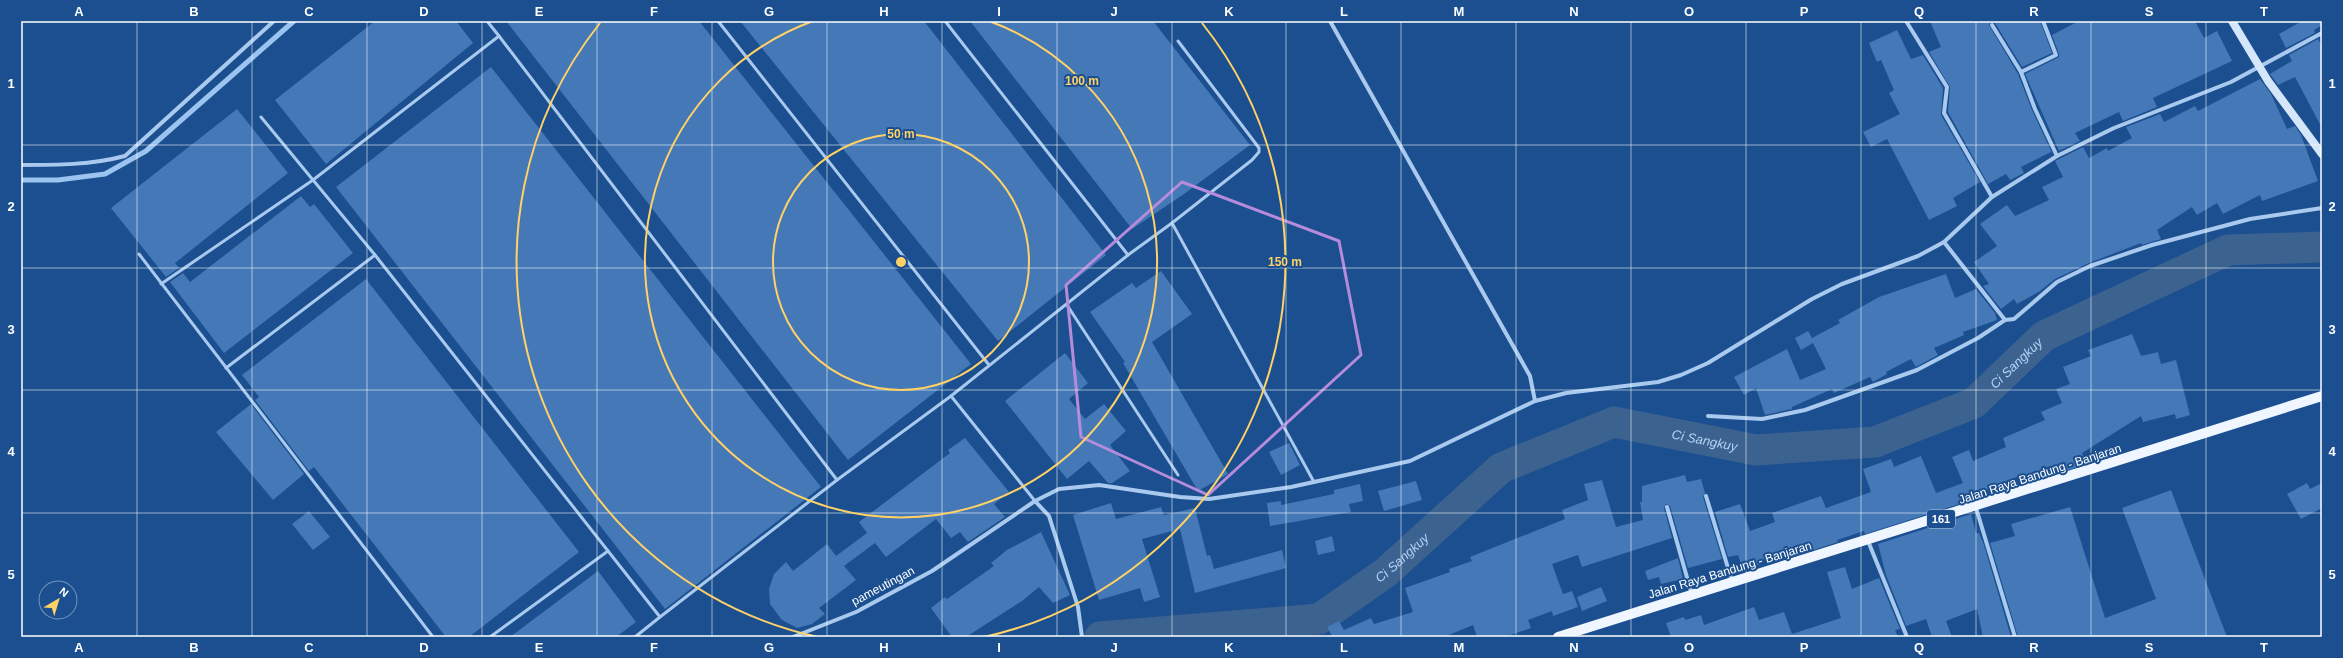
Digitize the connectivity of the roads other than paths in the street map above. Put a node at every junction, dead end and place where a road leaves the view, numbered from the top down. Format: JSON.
{"nodes":[{"id":1,"x":274,"y":21,"type":"edge"},
{"id":2,"x":487,"y":21,"type":"edge"},
{"id":3,"x":718,"y":21,"type":"edge"},
{"id":4,"x":945,"y":21,"type":"edge"},
{"id":5,"x":1330,"y":21,"type":"edge"},
{"id":6,"x":1906,"y":21,"type":"edge"},
{"id":7,"x":2043,"y":21,"type":"edge"},
{"id":8,"x":2232,"y":21,"type":"edge"},
{"id":9,"x":1992,"y":25,"type":"dead end"},
{"id":10,"x":2322,"y":33,"type":"edge"},
{"id":11,"x":499,"y":36,"type":"junction"},
{"id":12,"x":1178,"y":41,"type":"dead end"},
{"id":13,"x":2260,"y":67,"type":"junction"},
{"id":14,"x":2021,"y":72,"type":"junction"},
{"id":15,"x":261,"y":117,"type":"dead end"},
{"id":16,"x":2322,"y":154,"type":"edge"},
{"id":17,"x":2057,"y":156,"type":"junction"},
{"id":18,"x":21,"y":164,"type":"edge"},
{"id":19,"x":313,"y":180,"type":"junction"},
{"id":20,"x":1992,"y":197,"type":"junction"},
{"id":21,"x":2322,"y":208,"type":"edge"},
{"id":22,"x":1172,"y":223,"type":"junction"},
{"id":23,"x":1944,"y":242,"type":"junction"},
{"id":24,"x":139,"y":254,"type":"dead end"},
{"id":25,"x":375,"y":255,"type":"junction"},
{"id":26,"x":1128,"y":255,"type":"junction"},
{"id":27,"x":161,"y":284,"type":"junction"},
{"id":28,"x":1068,"y":305,"type":"junction"},
{"id":29,"x":2005,"y":320,"type":"junction"},
{"id":30,"x":989,"y":365,"type":"junction"},
{"id":31,"x":226,"y":368,"type":"junction"},
{"id":32,"x":951,"y":396,"type":"junction"},
{"id":33,"x":2322,"y":396,"type":"edge"},
{"id":34,"x":1535,"y":401,"type":"junction"},
{"id":35,"x":1708,"y":416,"type":"dead end"},
{"id":36,"x":1178,"y":475,"type":"dead end"},
{"id":37,"x":837,"y":480,"type":"junction"},
{"id":38,"x":1314,"y":482,"type":"junction"},
{"id":39,"x":1706,"y":496,"type":"dead end"},
{"id":40,"x":1036,"y":501,"type":"junction"},
{"id":41,"x":1667,"y":507,"type":"dead end"},
{"id":42,"x":1976,"y":508,"type":"junction"},
{"id":43,"x":1868,"y":541,"type":"junction"},
{"id":44,"x":608,"y":551,"type":"junction"},
{"id":45,"x":1732,"y":581,"type":"junction"},
{"id":46,"x":1692,"y":595,"type":"junction"},
{"id":47,"x":660,"y":618,"type":"junction"},
{"id":48,"x":433,"y":637,"type":"edge"},
{"id":49,"x":490,"y":637,"type":"edge"},
{"id":50,"x":635,"y":637,"type":"edge"},
{"id":51,"x":793,"y":637,"type":"edge"},
{"id":52,"x":1082,"y":637,"type":"edge"},
{"id":53,"x":1558,"y":637,"type":"edge"},
{"id":54,"x":1907,"y":637,"type":"edge"},
{"id":55,"x":2015,"y":637,"type":"edge"}],
"edges":[{"from":1,"to":18,"type":"street"},
{"from":2,"to":11,"type":"lane"},
{"from":3,"to":30,"type":"lane"},
{"from":4,"to":26,"type":"lane"},
{"from":5,"to":34,"type":"street"},
{"from":6,"to":20,"type":"street"},
{"from":7,"to":14,"type":"street"},
{"from":8,"to":13,"type":"street"},
{"from":9,"to":14,"type":"street"},
{"from":10,"to":13,"type":"street","name":"pameutingan"},
{"from":11,"to":19,"type":"lane"},
{"from":11,"to":37,"type":"lane"},
{"from":12,"to":22,"type":"lane"},
{"from":13,"to":16,"type":"street"},
{"from":13,"to":17,"type":"street","name":"pameutingan"},
{"from":14,"to":17,"type":"street"},
{"from":15,"to":19,"type":"lane"},
{"from":17,"to":20,"type":"street","name":"pameutingan"},
{"from":19,"to":25,"type":"lane"},
{"from":19,"to":27,"type":"lane"},
{"from":20,"to":23,"type":"street","name":"pameutingan"},
{"from":21,"to":29,"type":"street"},
{"from":22,"to":26,"type":"lane"},
{"from":22,"to":38,"type":"lane"},
{"from":23,"to":29,"type":"street"},
{"from":23,"to":34,"type":"street","name":"pameutingan"},
{"from":24,"to":27,"type":"lane"},
{"from":25,"to":31,"type":"lane"},
{"from":25,"to":44,"type":"lane"},
{"from":26,"to":28,"type":"lane"},
{"from":27,"to":31,"type":"lane"},
{"from":28,"to":30,"type":"lane"},
{"from":28,"to":36,"type":"lane"},
{"from":29,"to":35,"type":"street"},
{"from":30,"to":32,"type":"lane"},
{"from":31,"to":48,"type":"lane"},
{"from":32,"to":37,"type":"lane"},
{"from":32,"to":40,"type":"lane"},
{"from":33,"to":42,"type":"main road","name":"Jalan Raya Bandung - Banjaran","number":"161"},
{"from":34,"to":38,"type":"street","name":"pameutingan"},
{"from":37,"to":47,"type":"lane"},
{"from":38,"to":40,"type":"street","name":"pameutingan"},
{"from":39,"to":45,"type":"street"},
{"from":40,"to":51,"type":"street","name":"pameutingan"},
{"from":40,"to":52,"type":"street"},
{"from":41,"to":46,"type":"street"},
{"from":42,"to":43,"type":"main road","name":"Jalan Raya Bandung - Banjaran","number":"161"},
{"from":42,"to":55,"type":"street"},
{"from":43,"to":45,"type":"main road","name":"Jalan Raya Bandung - Banjaran","number":"161"},
{"from":43,"to":54,"type":"street"},
{"from":44,"to":47,"type":"lane"},
{"from":44,"to":49,"type":"lane"},
{"from":45,"to":46,"type":"main road","name":"Jalan Raya Bandung - Banjaran","number":"161"},
{"from":46,"to":53,"type":"main road","name":"Jalan Raya Bandung - Banjaran","number":"161"},
{"from":47,"to":50,"type":"lane"}]}
